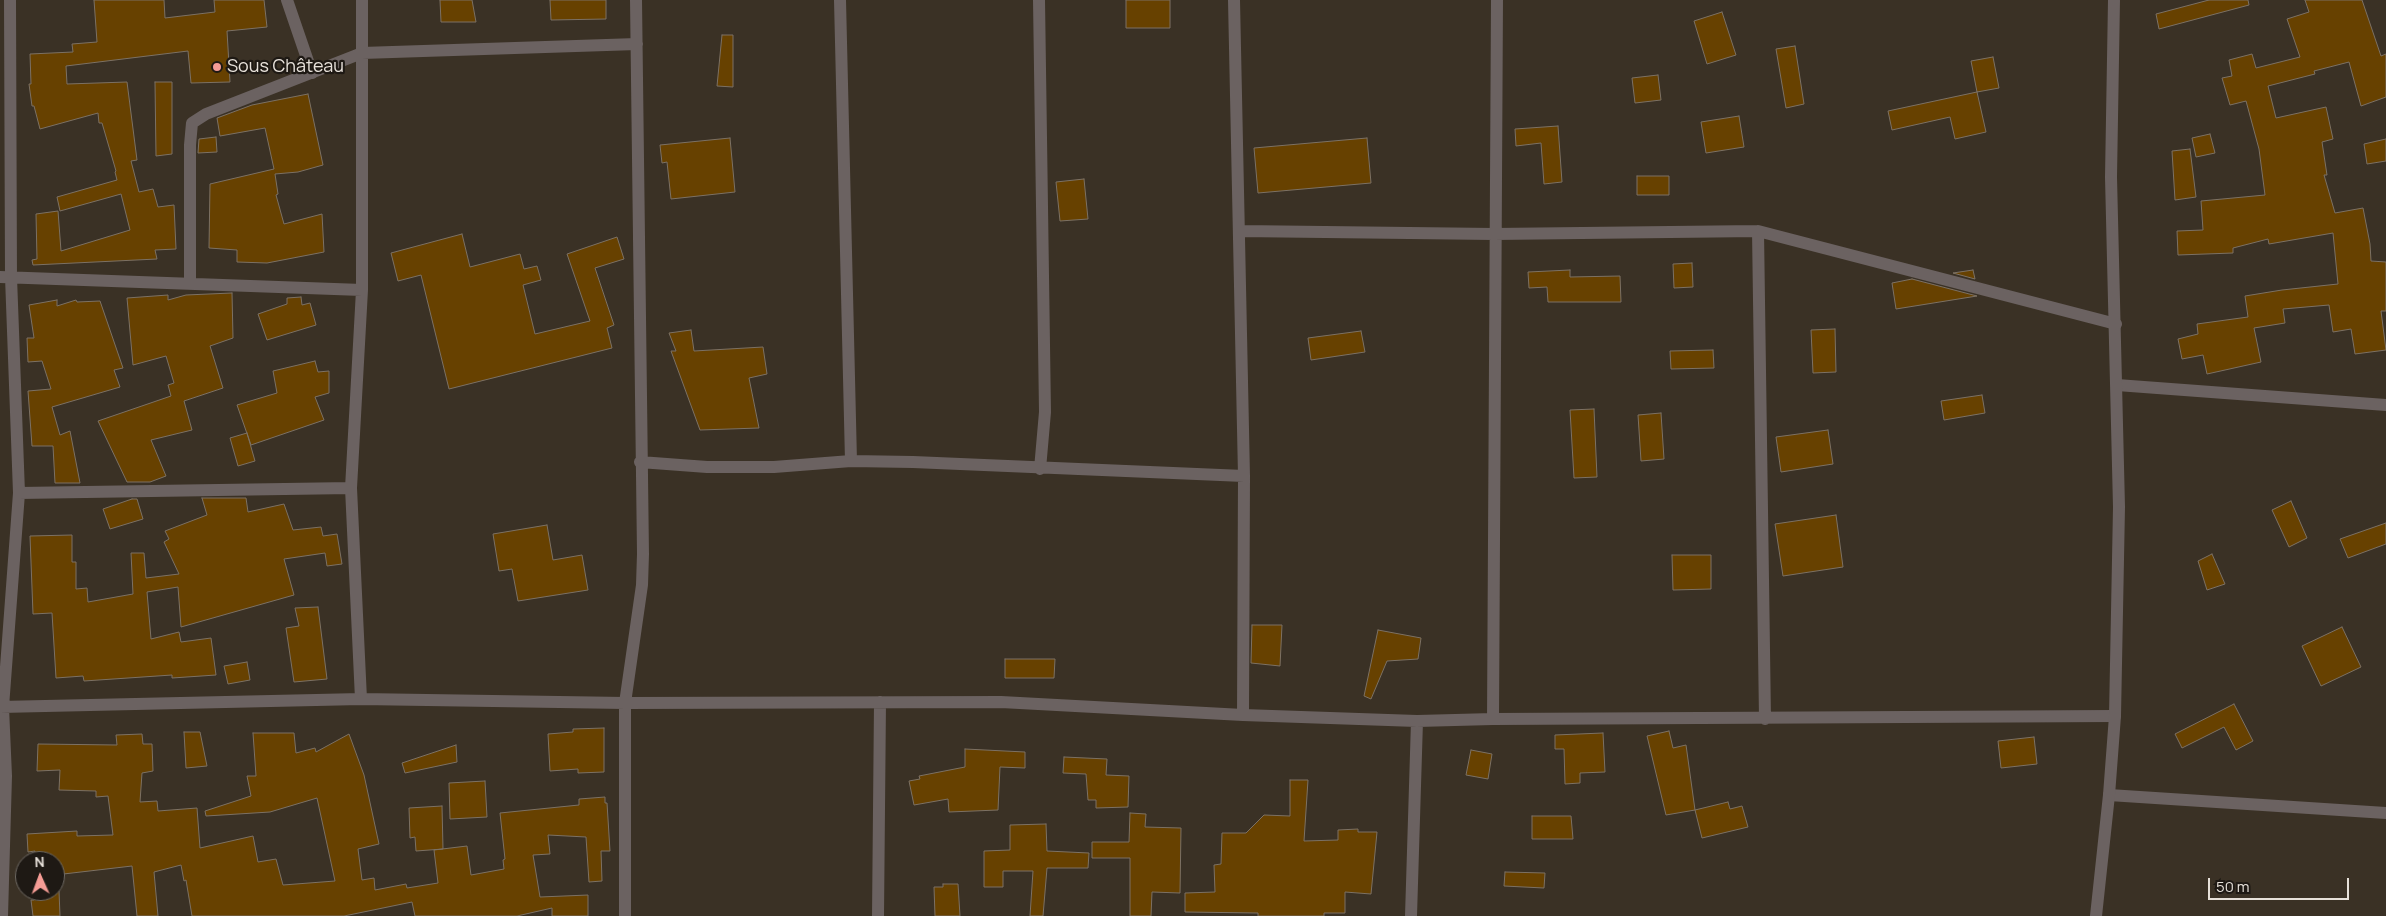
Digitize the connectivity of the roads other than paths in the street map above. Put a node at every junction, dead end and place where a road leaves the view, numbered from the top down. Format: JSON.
{"nodes":[{"id":1,"x":10,"y":0,"type":"edge"},
{"id":2,"x":287,"y":0,"type":"edge"},
{"id":3,"x":362,"y":0,"type":"edge"},
{"id":4,"x":636,"y":0,"type":"edge"},
{"id":5,"x":840,"y":0,"type":"edge"},
{"id":6,"x":1039,"y":0,"type":"edge"},
{"id":7,"x":1234,"y":0,"type":"edge"},
{"id":8,"x":1497,"y":0,"type":"edge"},
{"id":9,"x":2114,"y":0,"type":"edge"},
{"id":10,"x":637,"y":44,"type":"junction"},
{"id":11,"x":362,"y":53,"type":"junction"},
{"id":12,"x":312,"y":73,"type":"junction"},
{"id":13,"x":1240,"y":231,"type":"junction"},
{"id":14,"x":1758,"y":232,"type":"junction"},
{"id":15,"x":1494,"y":234,"type":"junction"},
{"id":16,"x":6,"y":281,"type":"edge"},
{"id":17,"x":190,"y":284,"type":"junction"},
{"id":18,"x":362,"y":290,"type":"junction"},
{"id":19,"x":2116,"y":324,"type":"junction"},
{"id":20,"x":2117,"y":386,"type":"junction"},
{"id":21,"x":2386,"y":406,"type":"edge"},
{"id":22,"x":851,"y":461,"type":"junction"},
{"id":23,"x":640,"y":462,"type":"junction"},
{"id":24,"x":1040,"y":469,"type":"junction"},
{"id":25,"x":1244,"y":476,"type":"junction"},
{"id":26,"x":351,"y":488,"type":"junction"},
{"id":27,"x":19,"y":493,"type":"junction"},
{"id":28,"x":362,"y":699,"type":"junction"},
{"id":29,"x":880,"y":702,"type":"junction"},
{"id":30,"x":625,"y":703,"type":"junction"},
{"id":31,"x":2,"y":707,"type":"edge"},
{"id":32,"x":1243,"y":715,"type":"junction"},
{"id":33,"x":2115,"y":716,"type":"junction"},
{"id":34,"x":1492,"y":719,"type":"junction"},
{"id":35,"x":1765,"y":719,"type":"junction"},
{"id":36,"x":1417,"y":721,"type":"junction"},
{"id":37,"x":2109,"y":795,"type":"junction"},
{"id":38,"x":2386,"y":812,"type":"edge"},
{"id":39,"x":2,"y":916,"type":"edge"},
{"id":40,"x":625,"y":916,"type":"edge"},
{"id":41,"x":878,"y":916,"type":"edge"},
{"id":42,"x":1411,"y":916,"type":"edge"},
{"id":43,"x":2096,"y":916,"type":"edge"}],
"edges":[{"from":1,"to":16,"type":"street"},
{"from":2,"to":12,"type":"street"},
{"from":3,"to":11,"type":"street"},
{"from":4,"to":10,"type":"street"},
{"from":5,"to":22,"type":"street"},
{"from":6,"to":24,"type":"street"},
{"from":7,"to":13,"type":"street"},
{"from":8,"to":15,"type":"street"},
{"from":9,"to":19,"type":"street"},
{"from":10,"to":11,"type":"street"},
{"from":10,"to":23,"type":"street"},
{"from":11,"to":12,"type":"street"},
{"from":11,"to":18,"type":"street"},
{"from":12,"to":17,"type":"street"},
{"from":13,"to":15,"type":"street"},
{"from":13,"to":25,"type":"street"},
{"from":14,"to":15,"type":"street"},
{"from":14,"to":19,"type":"street"},
{"from":14,"to":35,"type":"street"},
{"from":15,"to":34,"type":"street"},
{"from":16,"to":17,"type":"street"},
{"from":16,"to":18,"type":"street"},
{"from":16,"to":27,"type":"street"},
{"from":17,"to":18,"type":"street"},
{"from":18,"to":26,"type":"street"},
{"from":19,"to":20,"type":"street"},
{"from":20,"to":21,"type":"street"},
{"from":20,"to":33,"type":"street"},
{"from":22,"to":23,"type":"street"},
{"from":22,"to":24,"type":"street"},
{"from":23,"to":30,"type":"street"},
{"from":24,"to":25,"type":"street"},
{"from":25,"to":32,"type":"street"},
{"from":26,"to":27,"type":"street"},
{"from":26,"to":28,"type":"street"},
{"from":27,"to":31,"type":"street"},
{"from":28,"to":30,"type":"street"},
{"from":28,"to":31,"type":"street"},
{"from":29,"to":30,"type":"street"},
{"from":29,"to":32,"type":"street"},
{"from":29,"to":41,"type":"street"},
{"from":30,"to":40,"type":"street"},
{"from":31,"to":39,"type":"street"},
{"from":32,"to":36,"type":"street"},
{"from":33,"to":35,"type":"street"},
{"from":33,"to":37,"type":"street"},
{"from":34,"to":35,"type":"street"},
{"from":34,"to":36,"type":"street"},
{"from":36,"to":42,"type":"street"},
{"from":37,"to":38,"type":"street"},
{"from":37,"to":43,"type":"street"}]}
